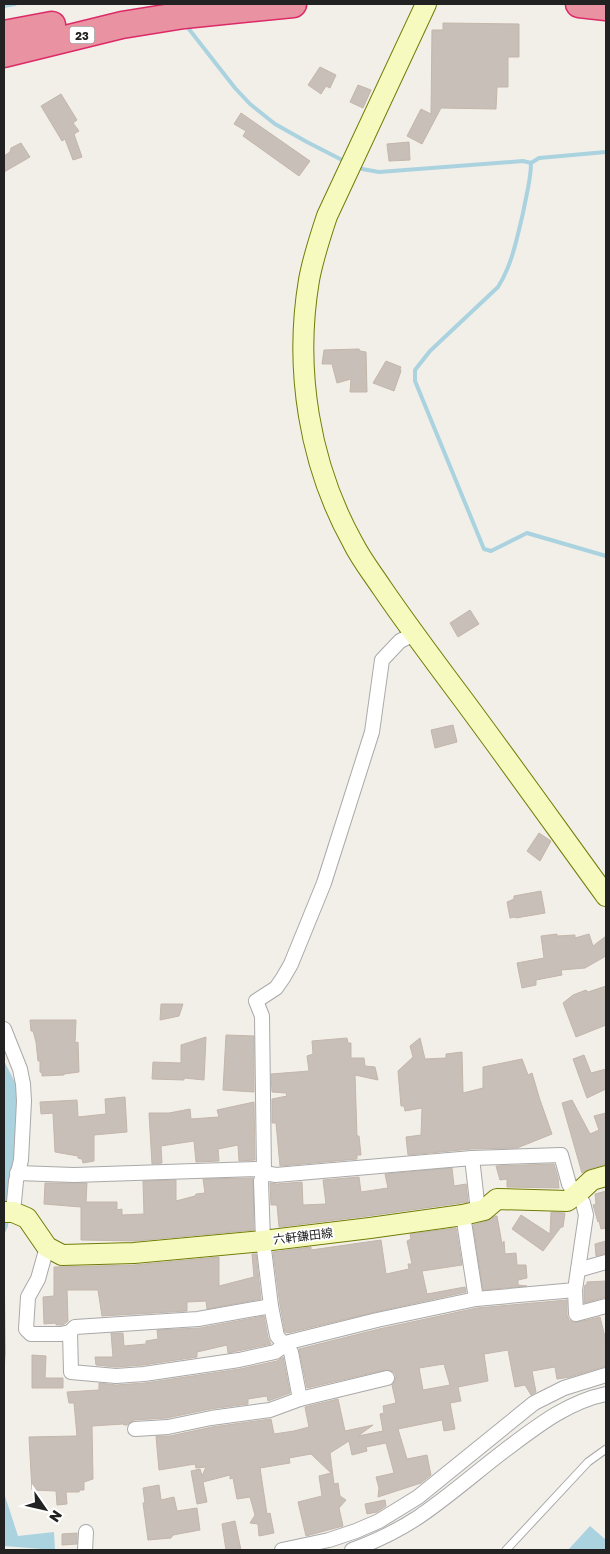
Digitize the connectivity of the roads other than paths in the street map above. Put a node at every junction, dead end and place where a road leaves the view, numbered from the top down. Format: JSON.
{"nodes":[{"id":1,"x":293,"y":4,"type":"edge"},
{"id":2,"x":426,"y":4,"type":"edge"},
{"id":3,"x":579,"y":4,"type":"edge"},
{"id":4,"x":606,"y":7,"type":"edge"},
{"id":5,"x":167,"y":13,"type":"edge"},
{"id":6,"x":4,"y":34,"type":"edge"},
{"id":7,"x":4,"y":54,"type":"edge"},
{"id":8,"x":414,"y":634,"type":"junction"},
{"id":9,"x":606,"y":896,"type":"edge"},
{"id":10,"x":4,"y":1029,"type":"edge"},
{"id":11,"x":472,"y":1158,"type":"junction"},
{"id":12,"x":264,"y":1173,"type":"junction"},
{"id":13,"x":17,"y":1174,"type":"junction"},
{"id":14,"x":606,"y":1176,"type":"edge"},
{"id":15,"x":578,"y":1194,"type":"junction"},
{"id":16,"x":8,"y":1212,"type":"edge"},
{"id":17,"x":471,"y":1213,"type":"junction"},
{"id":18,"x":263,"y":1241,"type":"junction"},
{"id":19,"x":47,"y":1247,"type":"junction"},
{"id":20,"x":606,"y":1262,"type":"edge"},
{"id":21,"x":578,"y":1270,"type":"junction"},
{"id":22,"x":575,"y":1290,"type":"junction"},
{"id":23,"x":476,"y":1299,"type":"junction"},
{"id":24,"x":271,"y":1306,"type":"junction"},
{"id":25,"x":606,"y":1306,"type":"edge"},
{"id":26,"x":70,"y":1332,"type":"junction"},
{"id":27,"x":285,"y":1345,"type":"junction"},
{"id":28,"x":606,"y":1375,"type":"edge"},
{"id":29,"x":387,"y":1378,"type":"dead end"},
{"id":30,"x":606,"y":1394,"type":"edge"},
{"id":31,"x":300,"y":1399,"type":"junction"},
{"id":32,"x":135,"y":1429,"type":"dead end"},
{"id":33,"x":606,"y":1449,"type":"edge"},
{"id":34,"x":86,"y":1532,"type":"dead end"},
{"id":35,"x":85,"y":1550,"type":"edge"},
{"id":36,"x":282,"y":1550,"type":"edge"},
{"id":37,"x":352,"y":1550,"type":"edge"},
{"id":38,"x":506,"y":1550,"type":"edge"}],
"edges":[{"from":1,"to":5,"type":"highway","number":"23"},
{"from":2,"to":8,"type":"street"},
{"from":3,"to":4,"type":"highway"},
{"from":5,"to":6,"type":"highway","number":"23"},
{"from":5,"to":7,"type":"highway","number":"23"},
{"from":8,"to":9,"type":"street"},
{"from":8,"to":12,"type":"street"},
{"from":10,"to":13,"type":"street"},
{"from":11,"to":12,"type":"street"},
{"from":11,"to":15,"type":"street"},
{"from":11,"to":17,"type":"street"},
{"from":12,"to":13,"type":"street"},
{"from":12,"to":18,"type":"street"},
{"from":13,"to":16,"type":"street"},
{"from":14,"to":15,"type":"street","name":"六軒鎌田線"},
{"from":15,"to":17,"type":"street","name":"六軒鎌田線"},
{"from":15,"to":21,"type":"street"},
{"from":16,"to":19,"type":"street"},
{"from":17,"to":18,"type":"street","name":"六軒鎌田線"},
{"from":17,"to":23,"type":"street"},
{"from":18,"to":19,"type":"street","name":"六軒鎌田線"},
{"from":18,"to":24,"type":"street"},
{"from":19,"to":26,"type":"street"},
{"from":20,"to":21,"type":"street"},
{"from":21,"to":22,"type":"street"},
{"from":22,"to":23,"type":"street"},
{"from":22,"to":25,"type":"street"},
{"from":23,"to":27,"type":"street"},
{"from":24,"to":26,"type":"street"},
{"from":24,"to":27,"type":"street"},
{"from":26,"to":27,"type":"street"},
{"from":27,"to":31,"type":"street"},
{"from":28,"to":36,"type":"street"},
{"from":29,"to":31,"type":"street"},
{"from":30,"to":37,"type":"street"},
{"from":31,"to":32,"type":"street"},
{"from":33,"to":38,"type":"lane"},
{"from":34,"to":35,"type":"street"}]}
